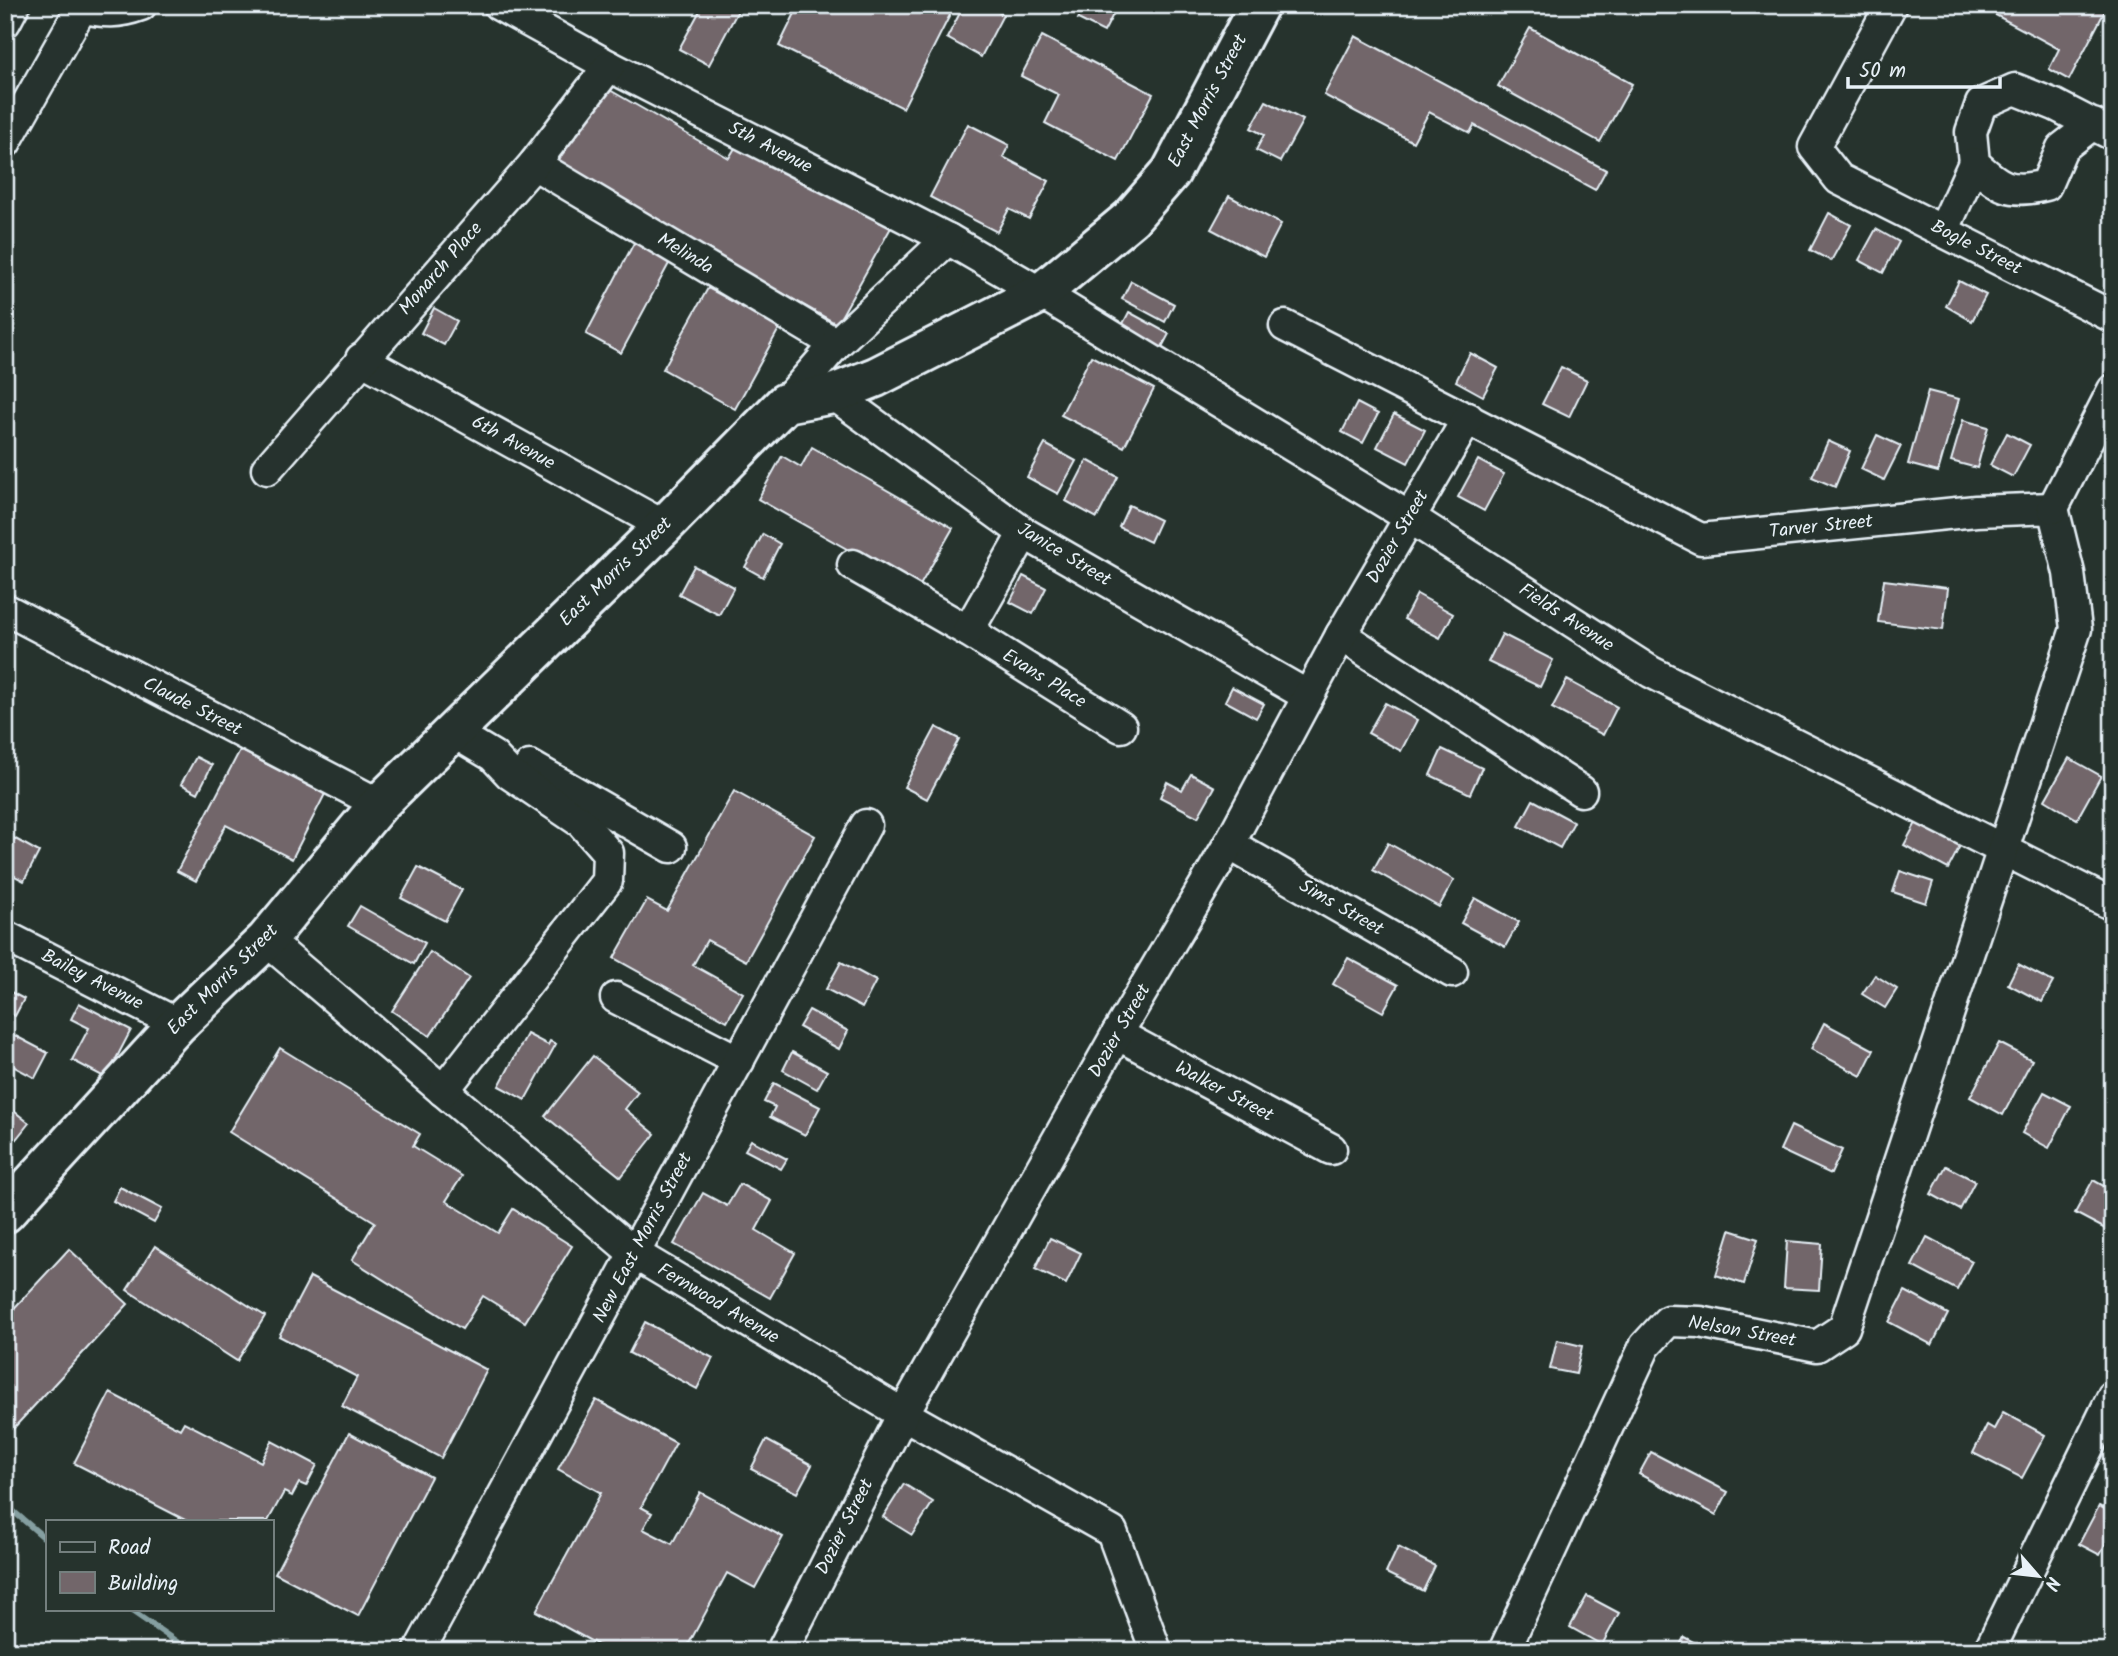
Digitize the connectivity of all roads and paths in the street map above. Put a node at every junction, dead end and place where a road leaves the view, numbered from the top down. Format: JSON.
{"nodes":[{"id":1,"x":14,"y":5,"type":"edge"},
{"id":2,"x":141,"y":5,"type":"edge"},
{"id":3,"x":499,"y":5,"type":"edge"},
{"id":4,"x":1259,"y":5,"type":"edge"},
{"id":5,"x":1891,"y":5,"type":"edge"},
{"id":6,"x":81,"y":6,"type":"edge"},
{"id":7,"x":5,"y":22,"type":"edge"},
{"id":8,"x":609,"y":66,"type":"junction"},
{"id":9,"x":2103,"y":130,"type":"edge"},
{"id":10,"x":5,"y":143,"type":"edge"},
{"id":11,"x":1974,"y":163,"type":"junction"},
{"id":12,"x":534,"y":164,"type":"junction"},
{"id":13,"x":1943,"y":231,"type":"junction"},
{"id":14,"x":948,"y":239,"type":"junction"},
{"id":15,"x":1041,"y":293,"type":"junction"},
{"id":16,"x":2113,"y":317,"type":"edge"},
{"id":17,"x":1285,"y":326,"type":"dead end"},
{"id":18,"x":836,"y":344,"type":"junction"},
{"id":19,"x":361,"y":359,"type":"junction"},
{"id":20,"x":2113,"y":390,"type":"edge"},
{"id":21,"x":833,"y":394,"type":"junction"},
{"id":22,"x":785,"y":403,"type":"junction"},
{"id":23,"x":1468,"y":418,"type":"junction"},
{"id":24,"x":267,"y":469,"type":"dead end"},
{"id":25,"x":2053,"y":508,"type":"junction"},
{"id":26,"x":1409,"y":517,"type":"junction"},
{"id":27,"x":664,"y":526,"type":"junction"},
{"id":28,"x":1024,"y":533,"type":"junction"},
{"id":29,"x":853,"y":565,"type":"dead end"},
{"id":30,"x":5,"y":609,"type":"edge"},
{"id":31,"x":968,"y":631,"type":"junction"},
{"id":32,"x":1341,"y":635,"type":"junction"},
{"id":33,"x":1308,"y":696,"type":"junction"},
{"id":34,"x":1121,"y":727,"type":"dead end"},
{"id":35,"x":453,"y":732,"type":"junction"},
{"id":36,"x":493,"y":756,"type":"junction"},
{"id":37,"x":1581,"y":791,"type":"dead end"},
{"id":38,"x":379,"y":804,"type":"junction"},
{"id":39,"x":866,"y":825,"type":"dead end"},
{"id":40,"x":1229,"y":844,"type":"junction"},
{"id":41,"x":671,"y":847,"type":"dead end"},
{"id":42,"x":2002,"y":849,"type":"junction"},
{"id":43,"x":2113,"y":905,"type":"edge"},
{"id":44,"x":5,"y":936,"type":"edge"},
{"id":45,"x":266,"y":940,"type":"junction"},
{"id":46,"x":1452,"y":972,"type":"dead end"},
{"id":47,"x":616,"y":998,"type":"dead end"},
{"id":48,"x":178,"y":1024,"type":"junction"},
{"id":49,"x":1117,"y":1034,"type":"junction"},
{"id":50,"x":739,"y":1061,"type":"junction"},
{"id":51,"x":443,"y":1091,"type":"junction"},
{"id":52,"x":1331,"y":1149,"type":"dead end"},
{"id":53,"x":5,"y":1213,"type":"edge"},
{"id":54,"x":635,"y":1254,"type":"junction"},
{"id":55,"x":2113,"y":1396,"type":"edge"},
{"id":56,"x":903,"y":1414,"type":"junction"},
{"id":57,"x":419,"y":1651,"type":"edge"},
{"id":58,"x":782,"y":1651,"type":"edge"},
{"id":59,"x":1156,"y":1651,"type":"edge"},
{"id":60,"x":1504,"y":1651,"type":"edge"},
{"id":61,"x":1989,"y":1651,"type":"edge"}],
"edges":[{"from":1,"to":7,"type":"street"},
{"from":2,"to":6,"type":"street"},
{"from":3,"to":8,"type":"street","name":"5th Avenue"},
{"from":4,"to":15,"type":"main road","name":"East Morris Street"},
{"from":5,"to":13,"type":"street","name":"Bogle Street"},
{"from":6,"to":10,"type":"street"},
{"from":8,"to":12,"type":"street","name":"Monarch Place"},
{"from":8,"to":14,"type":"street","name":"5th Avenue"},
{"from":9,"to":11,"type":"street"},
{"from":9,"to":11,"type":"street"},
{"from":11,"to":13,"type":"street"},
{"from":12,"to":18,"type":"street","name":"Melinda"},
{"from":12,"to":19,"type":"street","name":"Monarch Place"},
{"from":13,"to":16,"type":"street","name":"Bogle Street"},
{"from":14,"to":15,"type":"street","name":"5th Avenue"},
{"from":14,"to":18,"type":"street"},
{"from":15,"to":21,"type":"main road","name":"East Morris Street"},
{"from":15,"to":26,"type":"street","name":"Fields Avenue"},
{"from":17,"to":23,"type":"street","name":"Tarver Street"},
{"from":18,"to":22,"type":"street"},
{"from":19,"to":24,"type":"street","name":"Monarch Place"},
{"from":19,"to":27,"type":"street","name":"6th Avenue"},
{"from":20,"to":25,"type":"street"},
{"from":21,"to":22,"type":"main road","name":"East Morris Street"},
{"from":21,"to":28,"type":"street","name":"Janice Street"},
{"from":22,"to":27,"type":"main road","name":"East Morris Street"},
{"from":23,"to":25,"type":"street","name":"Tarver Street"},
{"from":23,"to":26,"type":"street","name":"Dozier Street"},
{"from":25,"to":42,"type":"street"},
{"from":26,"to":32,"type":"street","name":"Dozier Street"},
{"from":26,"to":42,"type":"street","name":"Fields Avenue"},
{"from":27,"to":35,"type":"main road","name":"East Morris Street"},
{"from":28,"to":31,"type":"street"},
{"from":28,"to":33,"type":"street","name":"Janice Street"},
{"from":29,"to":31,"type":"street","name":"Evans Place"},
{"from":30,"to":38,"type":"street","name":"Claude Street"},
{"from":31,"to":34,"type":"street","name":"Evans Place"},
{"from":32,"to":33,"type":"street","name":"Dozier Street"},
{"from":32,"to":37,"type":"street"},
{"from":33,"to":40,"type":"street","name":"Dozier Street"},
{"from":35,"to":36,"type":"street"},
{"from":35,"to":38,"type":"main road","name":"East Morris Street"},
{"from":36,"to":41,"type":"street"},
{"from":36,"to":51,"type":"street"},
{"from":38,"to":45,"type":"main road","name":"East Morris Street"},
{"from":39,"to":50,"type":"street","name":"New East Morris Street"},
{"from":40,"to":46,"type":"street","name":"Sims Street"},
{"from":40,"to":49,"type":"street","name":"Dozier Street"},
{"from":42,"to":43,"type":"street","name":"Fields Avenue"},
{"from":42,"to":60,"type":"street","name":"Nelson Street"},
{"from":44,"to":48,"type":"street","name":"Bailey Avenue"},
{"from":45,"to":48,"type":"main road","name":"East Morris Street"},
{"from":45,"to":51,"type":"street","name":"Fernwood Avenue"},
{"from":47,"to":50,"type":"street"},
{"from":48,"to":53,"type":"main road","name":"East Morris Street"},
{"from":49,"to":52,"type":"street","name":"Walker Street"},
{"from":49,"to":56,"type":"street","name":"Dozier Street"},
{"from":50,"to":54,"type":"street","name":"New East Morris Street"},
{"from":51,"to":54,"type":"street","name":"Fernwood Avenue"},
{"from":54,"to":56,"type":"street","name":"Fernwood Avenue"},
{"from":54,"to":57,"type":"street","name":"New East Morris Street"},
{"from":55,"to":61,"type":"street"},
{"from":56,"to":58,"type":"street","name":"Dozier Street"},
{"from":56,"to":59,"type":"street","name":"Fernwood Avenue"}]}
